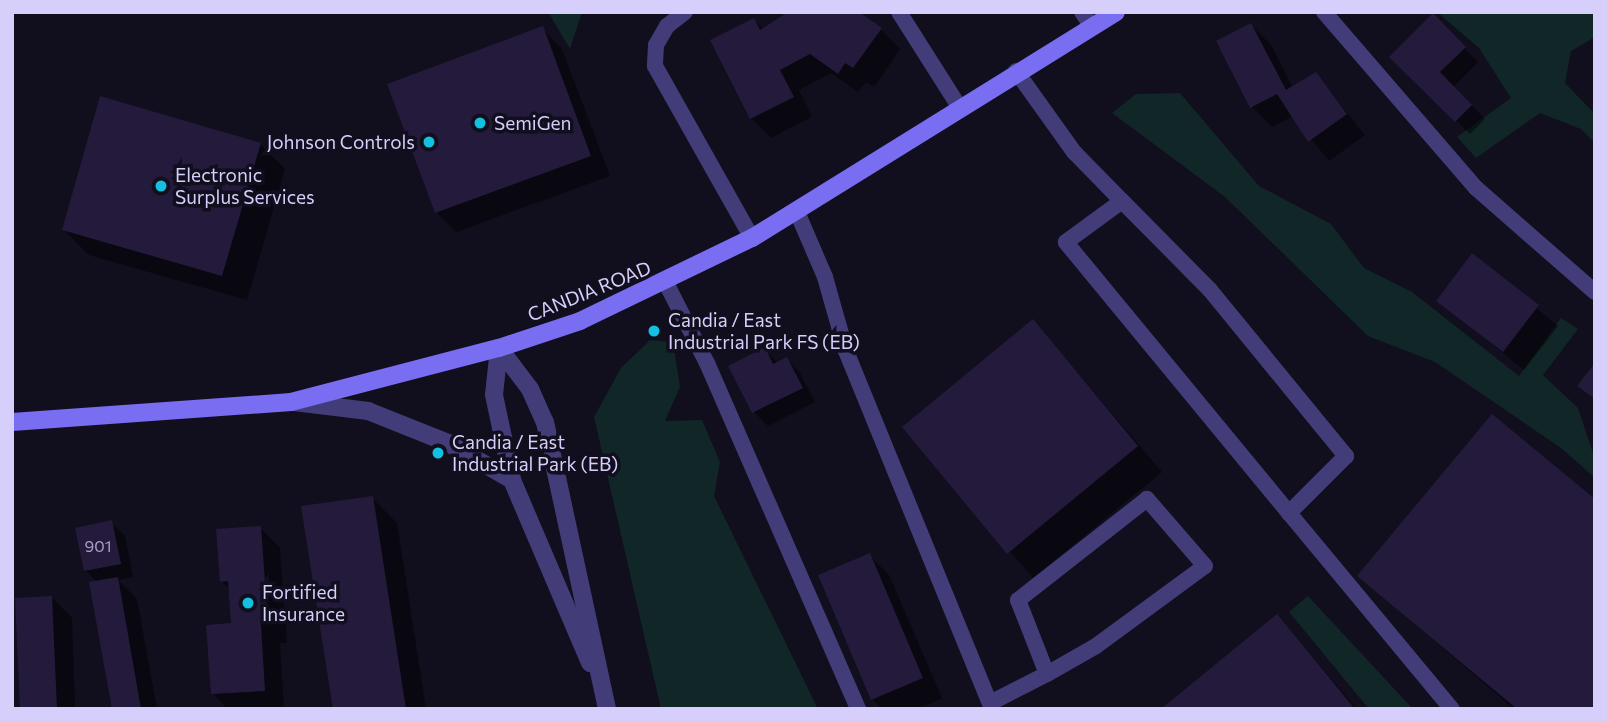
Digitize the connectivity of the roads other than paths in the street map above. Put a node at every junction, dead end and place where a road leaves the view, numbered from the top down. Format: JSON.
{"nodes":[{"id":1,"x":685,"y":12,"type":"edge"},
{"id":2,"x":899,"y":12,"type":"edge"},
{"id":3,"x":1116,"y":12,"type":"edge"},
{"id":4,"x":1324,"y":12,"type":"edge"},
{"id":5,"x":1087,"y":19,"type":"edge"},
{"id":6,"x":1016,"y":71,"type":"junction"},
{"id":7,"x":960,"y":108,"type":"junction"},
{"id":8,"x":1122,"y":201,"type":"junction"},
{"id":9,"x":797,"y":212,"type":"junction"},
{"id":10,"x":752,"y":239,"type":"junction"},
{"id":11,"x":666,"y":283,"type":"junction"},
{"id":12,"x":1595,"y":292,"type":"edge"},
{"id":13,"x":499,"y":348,"type":"junction"},
{"id":14,"x":291,"y":402,"type":"junction"},
{"id":15,"x":12,"y":422,"type":"edge"},
{"id":16,"x":512,"y":480,"type":"junction"},
{"id":17,"x":1289,"y":513,"type":"junction"},
{"id":18,"x":1047,"y":674,"type":"junction"},
{"id":19,"x":600,"y":685,"type":"junction"},
{"id":20,"x":991,"y":706,"type":"edge"},
{"id":21,"x":607,"y":709,"type":"edge"},
{"id":22,"x":858,"y":709,"type":"edge"},
{"id":23,"x":1452,"y":709,"type":"edge"}],
"edges":[{"from":1,"to":10,"type":"lane"},
{"from":2,"to":7,"type":"lane"},
{"from":3,"to":5,"type":"main road","name":"CANDIA ROAD"},
{"from":4,"to":12,"type":"lane"},
{"from":5,"to":6,"type":"main road","name":"CANDIA ROAD"},
{"from":6,"to":7,"type":"main road","name":"CANDIA ROAD"},
{"from":6,"to":8,"type":"lane"},
{"from":7,"to":9,"type":"main road","name":"CANDIA ROAD"},
{"from":8,"to":17,"type":"lane"},
{"from":8,"to":17,"type":"lane"},
{"from":9,"to":10,"type":"main road","name":"CANDIA ROAD"},
{"from":9,"to":20,"type":"lane"},
{"from":10,"to":11,"type":"main road","name":"CANDIA ROAD"},
{"from":11,"to":13,"type":"main road","name":"CANDIA ROAD"},
{"from":11,"to":22,"type":"lane"},
{"from":13,"to":14,"type":"main road","name":"CANDIA ROAD"},
{"from":13,"to":16,"type":"street"},
{"from":13,"to":19,"type":"street"},
{"from":14,"to":15,"type":"main road","name":"CANDIA ROAD"},
{"from":14,"to":16,"type":"street"},
{"from":16,"to":19,"type":"street"},
{"from":17,"to":23,"type":"lane"},
{"from":18,"to":18,"type":"lane"},
{"from":18,"to":20,"type":"lane"},
{"from":19,"to":21,"type":"street"}]}
